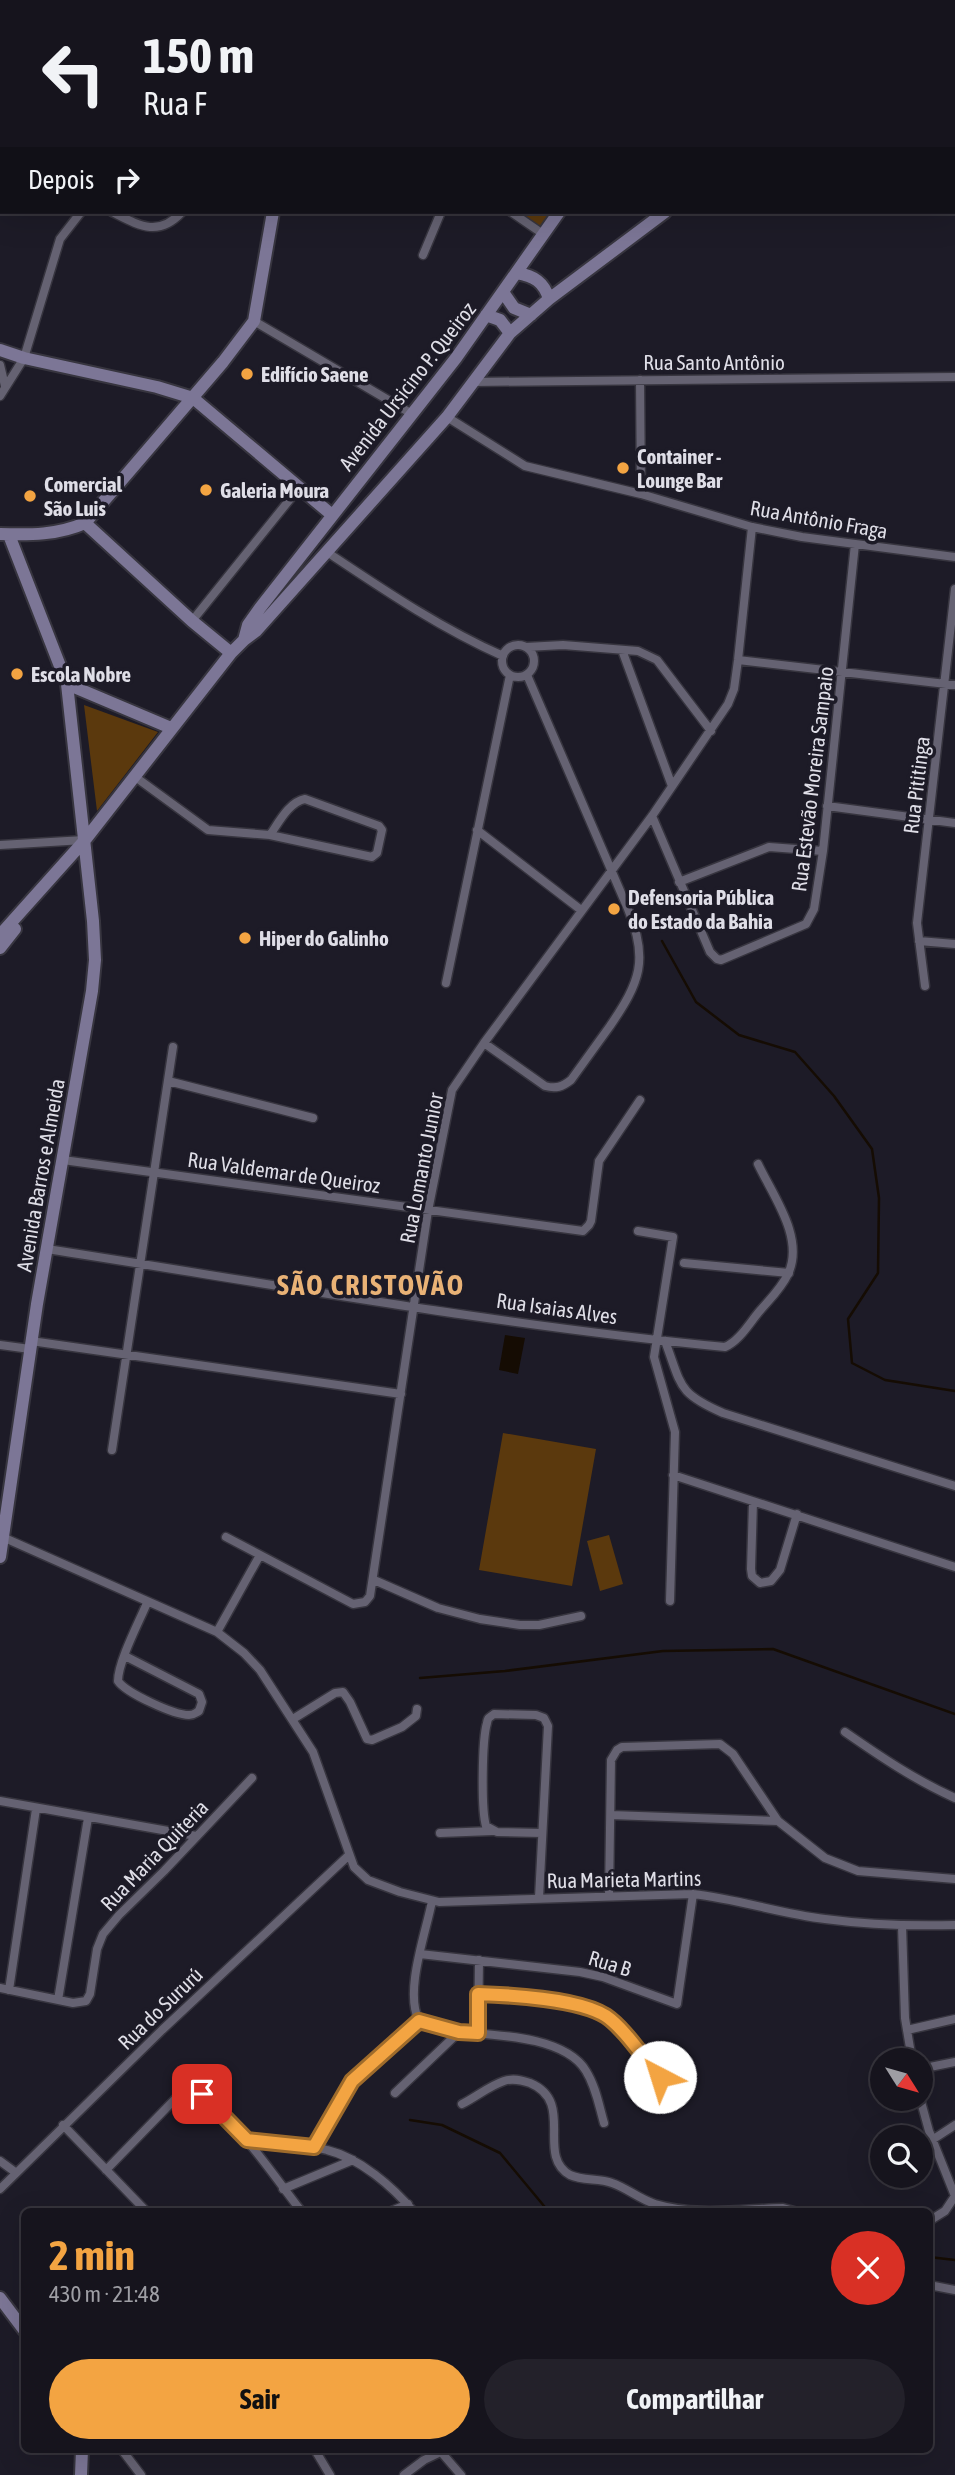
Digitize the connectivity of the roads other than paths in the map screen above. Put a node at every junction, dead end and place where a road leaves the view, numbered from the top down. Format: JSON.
{"nodes":[{"id":1,"x":79,"y":214,"type":"edge"},
{"id":2,"x":116,"y":214,"type":"edge"},
{"id":3,"x":180,"y":214,"type":"edge"},
{"id":4,"x":273,"y":214,"type":"edge"},
{"id":5,"x":440,"y":214,"type":"edge"},
{"id":6,"x":514,"y":214,"type":"edge"},
{"id":7,"x":558,"y":214,"type":"edge"},
{"id":8,"x":662,"y":214,"type":"edge"},
{"id":9,"x":543,"y":234,"type":"junction"},
{"id":10,"x":424,"y":255,"type":"dead end"},
{"id":11,"x":517,"y":273,"type":"junction"},
{"id":12,"x":503,"y":292,"type":"junction"},
{"id":13,"x":540,"y":307,"type":"junction"},
{"id":14,"x":486,"y":315,"type":"junction"},
{"id":15,"x":254,"y":321,"type":"junction"},
{"id":16,"x":510,"y":333,"type":"junction"},
{"id":17,"x":0,"y":350,"type":"edge"},
{"id":18,"x":24,"y":358,"type":"junction"},
{"id":19,"x":0,"y":365,"type":"edge"},
{"id":20,"x":955,"y":377,"type":"edge"},
{"id":21,"x":640,"y":380,"type":"junction"},
{"id":22,"x":473,"y":382,"type":"junction"},
{"id":23,"x":5,"y":386,"type":"junction"},
{"id":24,"x":0,"y":396,"type":"edge"},
{"id":25,"x":192,"y":398,"type":"junction"},
{"id":26,"x":412,"y":414,"type":"junction"},
{"id":27,"x":447,"y":416,"type":"junction"},
{"id":28,"x":299,"y":488,"type":"junction"},
{"id":29,"x":641,"y":494,"type":"junction"},
{"id":30,"x":332,"y":515,"type":"junction"},
{"id":31,"x":85,"y":523,"type":"junction"},
{"id":32,"x":752,"y":527,"type":"junction"},
{"id":33,"x":4,"y":535,"type":"edge"},
{"id":34,"x":855,"y":544,"type":"junction"},
{"id":35,"x":327,"y":552,"type":"junction"},
{"id":36,"x":955,"y":557,"type":"edge"},
{"id":37,"x":955,"y":589,"type":"edge"},
{"id":38,"x":192,"y":621,"type":"junction"},
{"id":39,"x":243,"y":640,"type":"junction"},
{"id":40,"x":526,"y":646,"type":"junction"},
{"id":41,"x":621,"y":650,"type":"junction"},
{"id":42,"x":231,"y":653,"type":"junction"},
{"id":43,"x":503,"y":656,"type":"junction"},
{"id":44,"x":738,"y":660,"type":"junction"},
{"id":45,"x":843,"y":673,"type":"junction"},
{"id":46,"x":510,"y":675,"type":"junction"},
{"id":47,"x":527,"y":675,"type":"junction"},
{"id":48,"x":67,"y":684,"type":"junction"},
{"id":49,"x":950,"y":684,"type":"edge"},
{"id":50,"x":172,"y":728,"type":"junction"},
{"id":51,"x":710,"y":731,"type":"junction"},
{"id":52,"x":134,"y":776,"type":"junction"},
{"id":53,"x":672,"y":786,"type":"junction"},
{"id":54,"x":827,"y":806,"type":"junction"},
{"id":55,"x":652,"y":816,"type":"junction"},
{"id":56,"x":929,"y":819,"type":"junction"},
{"id":57,"x":955,"y":822,"type":"edge"},
{"id":58,"x":477,"y":830,"type":"junction"},
{"id":59,"x":270,"y":835,"type":"junction"},
{"id":60,"x":85,"y":840,"type":"junction"},
{"id":61,"x":0,"y":845,"type":"edge"},
{"id":62,"x":822,"y":851,"type":"junction"},
{"id":63,"x":611,"y":872,"type":"junction"},
{"id":64,"x":679,"y":882,"type":"junction"},
{"id":65,"x":48,"y":883,"type":"junction"},
{"id":66,"x":582,"y":910,"type":"junction"},
{"id":67,"x":0,"y":935,"type":"edge"},
{"id":68,"x":919,"y":942,"type":"junction"},
{"id":69,"x":955,"y":944,"type":"edge"},
{"id":70,"x":0,"y":948,"type":"edge"},
{"id":71,"x":446,"y":983,"type":"dead end"},
{"id":72,"x":925,"y":986,"type":"dead end"},
{"id":73,"x":484,"y":1043,"type":"junction"},
{"id":74,"x":173,"y":1047,"type":"dead end"},
{"id":75,"x":168,"y":1081,"type":"junction"},
{"id":76,"x":640,"y":1100,"type":"dead end"},
{"id":77,"x":313,"y":1118,"type":"dead end"},
{"id":78,"x":62,"y":1160,"type":"junction"},
{"id":79,"x":758,"y":1164,"type":"dead end"},
{"id":80,"x":155,"y":1171,"type":"junction"},
{"id":81,"x":428,"y":1211,"type":"junction"},
{"id":82,"x":638,"y":1231,"type":"dead end"},
{"id":83,"x":47,"y":1249,"type":"junction"},
{"id":84,"x":684,"y":1263,"type":"dead end"},
{"id":85,"x":142,"y":1264,"type":"junction"},
{"id":86,"x":789,"y":1273,"type":"junction"},
{"id":87,"x":415,"y":1306,"type":"junction"},
{"id":88,"x":660,"y":1341,"type":"junction"},
{"id":89,"x":0,"y":1345,"type":"edge"},
{"id":90,"x":31,"y":1345,"type":"junction"},
{"id":91,"x":126,"y":1356,"type":"junction"},
{"id":92,"x":401,"y":1394,"type":"junction"},
{"id":93,"x":112,"y":1450,"type":"dead end"},
{"id":94,"x":673,"y":1475,"type":"junction"},
{"id":95,"x":955,"y":1486,"type":"edge"},
{"id":96,"x":753,"y":1502,"type":"junction"},
{"id":97,"x":797,"y":1514,"type":"junction"},
{"id":98,"x":2,"y":1537,"type":"edge"},
{"id":99,"x":226,"y":1537,"type":"dead end"},
{"id":100,"x":260,"y":1556,"type":"junction"},
{"id":101,"x":0,"y":1558,"type":"edge"},
{"id":102,"x":955,"y":1567,"type":"edge"},
{"id":103,"x":374,"y":1580,"type":"junction"},
{"id":104,"x":670,"y":1601,"type":"dead end"},
{"id":105,"x":147,"y":1603,"type":"junction"},
{"id":106,"x":581,"y":1616,"type":"dead end"},
{"id":107,"x":217,"y":1632,"type":"junction"},
{"id":108,"x":125,"y":1656,"type":"junction"},
{"id":109,"x":417,"y":1709,"type":"dead end"},
{"id":110,"x":293,"y":1719,"type":"junction"},
{"id":111,"x":845,"y":1732,"type":"dead end"},
{"id":112,"x":252,"y":1778,"type":"dead end"},
{"id":113,"x":955,"y":1798,"type":"edge"},
{"id":114,"x":0,"y":1801,"type":"edge"},
{"id":115,"x":36,"y":1809,"type":"junction"},
{"id":116,"x":611,"y":1815,"type":"junction"},
{"id":117,"x":88,"y":1818,"type":"junction"},
{"id":118,"x":778,"y":1821,"type":"junction"},
{"id":119,"x":492,"y":1831,"type":"junction"},
{"id":120,"x":440,"y":1833,"type":"dead end"},
{"id":121,"x":542,"y":1833,"type":"junction"},
{"id":122,"x":196,"y":1836,"type":"junction"},
{"id":123,"x":348,"y":1856,"type":"junction"},
{"id":124,"x":955,"y":1879,"type":"edge"},
{"id":125,"x":693,"y":1894,"type":"junction"},
{"id":126,"x":609,"y":1896,"type":"junction"},
{"id":127,"x":539,"y":1898,"type":"junction"},
{"id":128,"x":432,"y":1901,"type":"junction"},
{"id":129,"x":902,"y":1926,"type":"junction"},
{"id":130,"x":955,"y":1926,"type":"edge"},
{"id":131,"x":420,"y":1954,"type":"junction"},
{"id":132,"x":480,"y":1960,"type":"junction"},
{"id":133,"x":4,"y":1989,"type":"edge"},
{"id":134,"x":478,"y":1994,"type":"junction"},
{"id":135,"x":58,"y":2000,"type":"junction"},
{"id":136,"x":955,"y":2019,"type":"edge"},
{"id":137,"x":419,"y":2021,"type":"junction"},
{"id":138,"x":907,"y":2030,"type":"junction"},
{"id":139,"x":459,"y":2032,"type":"junction"},
{"id":140,"x":478,"y":2033,"type":"junction"},
{"id":141,"x":910,"y":2048,"type":"edge"},
{"id":142,"x":955,"y":2062,"type":"edge"},
{"id":143,"x":933,"y":2066,"type":"edge"},
{"id":144,"x":660,"y":2077,"type":"dead end"},
{"id":145,"x":395,"y":2093,"type":"dead end"},
{"id":146,"x":461,"y":2104,"type":"dead end"},
{"id":147,"x":604,"y":2123,"type":"dead end"},
{"id":148,"x":63,"y":2124,"type":"junction"},
{"id":149,"x":955,"y":2125,"type":"edge"},
{"id":150,"x":933,"y":2139,"type":"edge"},
{"id":151,"x":247,"y":2140,"type":"junction"},
{"id":152,"x":933,"y":2142,"type":"edge"},
{"id":153,"x":314,"y":2147,"type":"junction"},
{"id":154,"x":353,"y":2160,"type":"junction"},
{"id":155,"x":0,"y":2161,"type":"edge"},
{"id":156,"x":106,"y":2170,"type":"junction"},
{"id":157,"x":15,"y":2172,"type":"junction"},
{"id":158,"x":0,"y":2189,"type":"edge"},
{"id":159,"x":283,"y":2189,"type":"junction"},
{"id":160,"x":955,"y":2196,"type":"edge"},
{"id":161,"x":408,"y":2204,"type":"junction"},
{"id":162,"x":143,"y":2208,"type":"edge"},
{"id":163,"x":299,"y":2208,"type":"edge"},
{"id":164,"x":398,"y":2208,"type":"edge"},
{"id":165,"x":411,"y":2208,"type":"edge"},
{"id":166,"x":671,"y":2208,"type":"edge"},
{"id":167,"x":933,"y":2218,"type":"edge"},
{"id":168,"x":933,"y":2286,"type":"edge"},
{"id":169,"x":955,"y":2290,"type":"edge"},
{"id":170,"x":0,"y":2298,"type":"edge"},
{"id":171,"x":21,"y":2326,"type":"edge"},
{"id":172,"x":82,"y":2453,"type":"edge"},
{"id":173,"x":125,"y":2453,"type":"edge"},
{"id":174,"x":316,"y":2453,"type":"edge"},
{"id":175,"x":436,"y":2453,"type":"edge"},
{"id":176,"x":441,"y":2453,"type":"edge"},
{"id":177,"x":81,"y":2475,"type":"edge"},
{"id":178,"x":141,"y":2475,"type":"edge"},
{"id":179,"x":330,"y":2475,"type":"edge"},
{"id":180,"x":404,"y":2475,"type":"edge"},
{"id":181,"x":461,"y":2475,"type":"edge"}],
"edges":[{"from":1,"to":18,"type":"street"},
{"from":2,"to":3,"type":"street"},
{"from":4,"to":15,"type":"street"},
{"from":5,"to":10,"type":"street"},
{"from":6,"to":9,"type":"street"},
{"from":7,"to":9,"type":"street","name":"Avenida Ursicino P. Queiroz"},
{"from":8,"to":13,"type":"street","name":"Avenida Ursicino P. Queiroz"},
{"from":9,"to":11,"type":"street","name":"Avenida Ursicino P. Queiroz"},
{"from":11,"to":12,"type":"street","name":"Avenida Ursicino P. Queiroz"},
{"from":11,"to":13,"type":"street"},
{"from":12,"to":13,"type":"street"},
{"from":12,"to":14,"type":"street","name":"Avenida Ursicino P. Queiroz"},
{"from":13,"to":16,"type":"street","name":"Avenida Ursicino P. Queiroz"},
{"from":14,"to":16,"type":"street"},
{"from":14,"to":26,"type":"street","name":"Avenida Ursicino P. Queiroz"},
{"from":15,"to":25,"type":"street"},
{"from":15,"to":26,"type":"street"},
{"from":16,"to":22,"type":"street","name":"Avenida Ursicino P. Queiroz"},
{"from":17,"to":18,"type":"street"},
{"from":18,"to":23,"type":"street"},
{"from":18,"to":25,"type":"street"},
{"from":19,"to":23,"type":"street"},
{"from":20,"to":21,"type":"street","name":"Rua Santo Antônio"},
{"from":21,"to":22,"type":"street","name":"Rua Santo Antônio"},
{"from":21,"to":29,"type":"street"},
{"from":22,"to":27,"type":"street","name":"Avenida Ursicino P. Queiroz"},
{"from":23,"to":24,"type":"street"},
{"from":25,"to":28,"type":"street"},
{"from":25,"to":31,"type":"street"},
{"from":26,"to":30,"type":"street","name":"Avenida Ursicino P. Queiroz"},
{"from":27,"to":29,"type":"street","name":"Rua Antônio Fraga"},
{"from":27,"to":35,"type":"street","name":"Avenida Ursicino P. Queiroz"},
{"from":28,"to":30,"type":"street"},
{"from":28,"to":38,"type":"street"},
{"from":29,"to":32,"type":"street","name":"Rua Antônio Fraga"},
{"from":30,"to":39,"type":"street","name":"Avenida Ursicino P. Queiroz"},
{"from":31,"to":33,"type":"street"},
{"from":31,"to":38,"type":"street"},
{"from":32,"to":34,"type":"street","name":"Rua Antônio Fraga"},
{"from":32,"to":44,"type":"street"},
{"from":33,"to":48,"type":"street","name":"Avenida Barros e Almeida"},
{"from":34,"to":36,"type":"street","name":"Rua Antônio Fraga"},
{"from":34,"to":45,"type":"street","name":"Rua Estevão Moreira Sampaio"},
{"from":35,"to":39,"type":"street","name":"Avenida Ursicino P. Queiroz"},
{"from":35,"to":43,"type":"street"},
{"from":37,"to":49,"type":"street","name":"Rua Pititinga"},
{"from":38,"to":42,"type":"street"},
{"from":39,"to":42,"type":"street"},
{"from":40,"to":41,"type":"street"},
{"from":40,"to":43,"type":"street"},
{"from":40,"to":47,"type":"street"},
{"from":41,"to":51,"type":"street"},
{"from":41,"to":53,"type":"street"},
{"from":42,"to":50,"type":"street"},
{"from":43,"to":46,"type":"street"},
{"from":44,"to":45,"type":"street"},
{"from":44,"to":51,"type":"street","name":"Rua Lomanto Junior"},
{"from":45,"to":49,"type":"street"},
{"from":45,"to":54,"type":"street","name":"Rua Estevão Moreira Sampaio"},
{"from":46,"to":47,"type":"street"},
{"from":46,"to":58,"type":"street"},
{"from":47,"to":63,"type":"street"},
{"from":48,"to":50,"type":"street"},
{"from":48,"to":60,"type":"street","name":"Avenida Barros e Almeida"},
{"from":49,"to":56,"type":"street","name":"Rua Pititinga"},
{"from":50,"to":52,"type":"street"},
{"from":51,"to":53,"type":"street","name":"Rua Lomanto Junior"},
{"from":52,"to":59,"type":"street"},
{"from":52,"to":60,"type":"street"},
{"from":53,"to":55,"type":"street","name":"Rua Lomanto Junior"},
{"from":54,"to":56,"type":"street"},
{"from":54,"to":62,"type":"street","name":"Rua Estevão Moreira Sampaio"},
{"from":55,"to":63,"type":"street","name":"Rua Lomanto Junior"},
{"from":55,"to":64,"type":"street"},
{"from":56,"to":57,"type":"street"},
{"from":56,"to":68,"type":"street","name":"Rua Pititinga"},
{"from":58,"to":66,"type":"street"},
{"from":58,"to":71,"type":"street"},
{"from":59,"to":59,"type":"street"},
{"from":60,"to":61,"type":"street"},
{"from":60,"to":65,"type":"street"},
{"from":60,"to":78,"type":"street","name":"Avenida Barros e Almeida"},
{"from":62,"to":64,"type":"street"},
{"from":62,"to":64,"type":"street","name":"Rua Estevão Moreira Sampaio"},
{"from":63,"to":66,"type":"street","name":"Rua Lomanto Junior"},
{"from":63,"to":73,"type":"street"},
{"from":65,"to":67,"type":"street"},
{"from":65,"to":70,"type":"street"},
{"from":66,"to":73,"type":"street","name":"Rua Lomanto Junior"},
{"from":68,"to":69,"type":"street"},
{"from":68,"to":72,"type":"street","name":"Rua Pititinga"},
{"from":73,"to":81,"type":"street","name":"Rua Lomanto Junior"},
{"from":74,"to":75,"type":"street"},
{"from":75,"to":77,"type":"street"},
{"from":75,"to":80,"type":"street"},
{"from":76,"to":81,"type":"street","name":"Rua Valdemar de Queiroz"},
{"from":78,"to":80,"type":"street","name":"Rua Valdemar de Queiroz"},
{"from":78,"to":83,"type":"street","name":"Avenida Barros e Almeida"},
{"from":79,"to":86,"type":"street"},
{"from":80,"to":81,"type":"street","name":"Rua Valdemar de Queiroz"},
{"from":80,"to":85,"type":"street"},
{"from":81,"to":87,"type":"street","name":"Rua Lomanto Junior"},
{"from":82,"to":88,"type":"street"},
{"from":83,"to":85,"type":"street","name":"Rua Isaias Alves"},
{"from":83,"to":90,"type":"street","name":"Avenida Barros e Almeida"},
{"from":84,"to":86,"type":"street"},
{"from":85,"to":87,"type":"street","name":"Rua Isaias Alves"},
{"from":85,"to":91,"type":"street"},
{"from":86,"to":88,"type":"street","name":"Rua Isaias Alves"},
{"from":87,"to":88,"type":"street","name":"Rua Isaias Alves"},
{"from":87,"to":92,"type":"street","name":"Rua Lomanto Junior"},
{"from":88,"to":94,"type":"street"},
{"from":88,"to":95,"type":"street"},
{"from":89,"to":90,"type":"street"},
{"from":90,"to":91,"type":"street"},
{"from":90,"to":98,"type":"street","name":"Avenida Barros e Almeida"},
{"from":91,"to":92,"type":"street"},
{"from":91,"to":93,"type":"street"},
{"from":92,"to":103,"type":"street","name":"Rua Lomanto Junior"},
{"from":94,"to":96,"type":"street"},
{"from":94,"to":104,"type":"street"},
{"from":96,"to":97,"type":"street"},
{"from":96,"to":97,"type":"street"},
{"from":97,"to":102,"type":"street"},
{"from":98,"to":101,"type":"street","name":"Avenida Barros e Almeida"},
{"from":98,"to":105,"type":"street"},
{"from":99,"to":100,"type":"street"},
{"from":100,"to":103,"type":"street","name":"Rua Lomanto Junior"},
{"from":100,"to":107,"type":"street"},
{"from":103,"to":106,"type":"street"},
{"from":105,"to":107,"type":"street"},
{"from":105,"to":108,"type":"street"},
{"from":107,"to":110,"type":"street"},
{"from":108,"to":108,"type":"street"},
{"from":109,"to":110,"type":"street"},
{"from":110,"to":123,"type":"street"},
{"from":111,"to":113,"type":"street"},
{"from":112,"to":122,"type":"street","name":"Rua Maria Quiteria"},
{"from":114,"to":115,"type":"street"},
{"from":115,"to":117,"type":"street"},
{"from":115,"to":133,"type":"street"},
{"from":116,"to":118,"type":"street"},
{"from":116,"to":118,"type":"street"},
{"from":116,"to":126,"type":"street"},
{"from":117,"to":122,"type":"street"},
{"from":117,"to":135,"type":"street"},
{"from":118,"to":124,"type":"street"},
{"from":119,"to":120,"type":"street"},
{"from":119,"to":121,"type":"street"},
{"from":119,"to":121,"type":"street"},
{"from":121,"to":127,"type":"street"},
{"from":122,"to":135,"type":"street","name":"Rua Maria Quiteria"},
{"from":123,"to":128,"type":"street","name":"Rua Marieta Martins"},
{"from":123,"to":148,"type":"street","name":"Rua do Sururú"},
{"from":125,"to":126,"type":"street","name":"Rua Marieta Martins"},
{"from":125,"to":129,"type":"street","name":"Rua Marieta Martins"},
{"from":125,"to":132,"type":"street","name":"Rua B"},
{"from":126,"to":127,"type":"street","name":"Rua Marieta Martins"},
{"from":127,"to":128,"type":"street","name":"Rua Marieta Martins"},
{"from":128,"to":131,"type":"street"},
{"from":129,"to":130,"type":"street","name":"Rua Marieta Martins"},
{"from":129,"to":138,"type":"street"},
{"from":131,"to":132,"type":"street","name":"Rua B"},
{"from":131,"to":137,"type":"street"},
{"from":132,"to":134,"type":"street"},
{"from":133,"to":135,"type":"street","name":"Rua Maria Quiteria"},
{"from":134,"to":140,"type":"street"},
{"from":134,"to":144,"type":"street"},
{"from":136,"to":138,"type":"street"},
{"from":137,"to":139,"type":"street"},
{"from":137,"to":153,"type":"street"},
{"from":138,"to":141,"type":"street"},
{"from":139,"to":140,"type":"street"},
{"from":139,"to":145,"type":"street"},
{"from":140,"to":147,"type":"street"},
{"from":142,"to":143,"type":"street"},
{"from":146,"to":166,"type":"street"},
{"from":148,"to":156,"type":"street"},
{"from":148,"to":157,"type":"street","name":"Rua do Sururú"},
{"from":149,"to":150,"type":"street"},
{"from":151,"to":153,"type":"street"},
{"from":151,"to":156,"type":"street"},
{"from":151,"to":159,"type":"street"},
{"from":152,"to":160,"type":"street"},
{"from":153,"to":154,"type":"street"},
{"from":154,"to":159,"type":"street"},
{"from":154,"to":161,"type":"street"},
{"from":155,"to":157,"type":"street"},
{"from":156,"to":162,"type":"street"},
{"from":157,"to":158,"type":"street","name":"Rua do Sururú"},
{"from":159,"to":163,"type":"street"},
{"from":160,"to":167,"type":"street"},
{"from":161,"to":164,"type":"street"},
{"from":161,"to":165,"type":"street"},
{"from":168,"to":169,"type":"street"},
{"from":170,"to":171,"type":"street"},
{"from":172,"to":177,"type":"street"},
{"from":173,"to":178,"type":"street"},
{"from":174,"to":179,"type":"street"},
{"from":175,"to":180,"type":"street"},
{"from":176,"to":181,"type":"street"}]}
